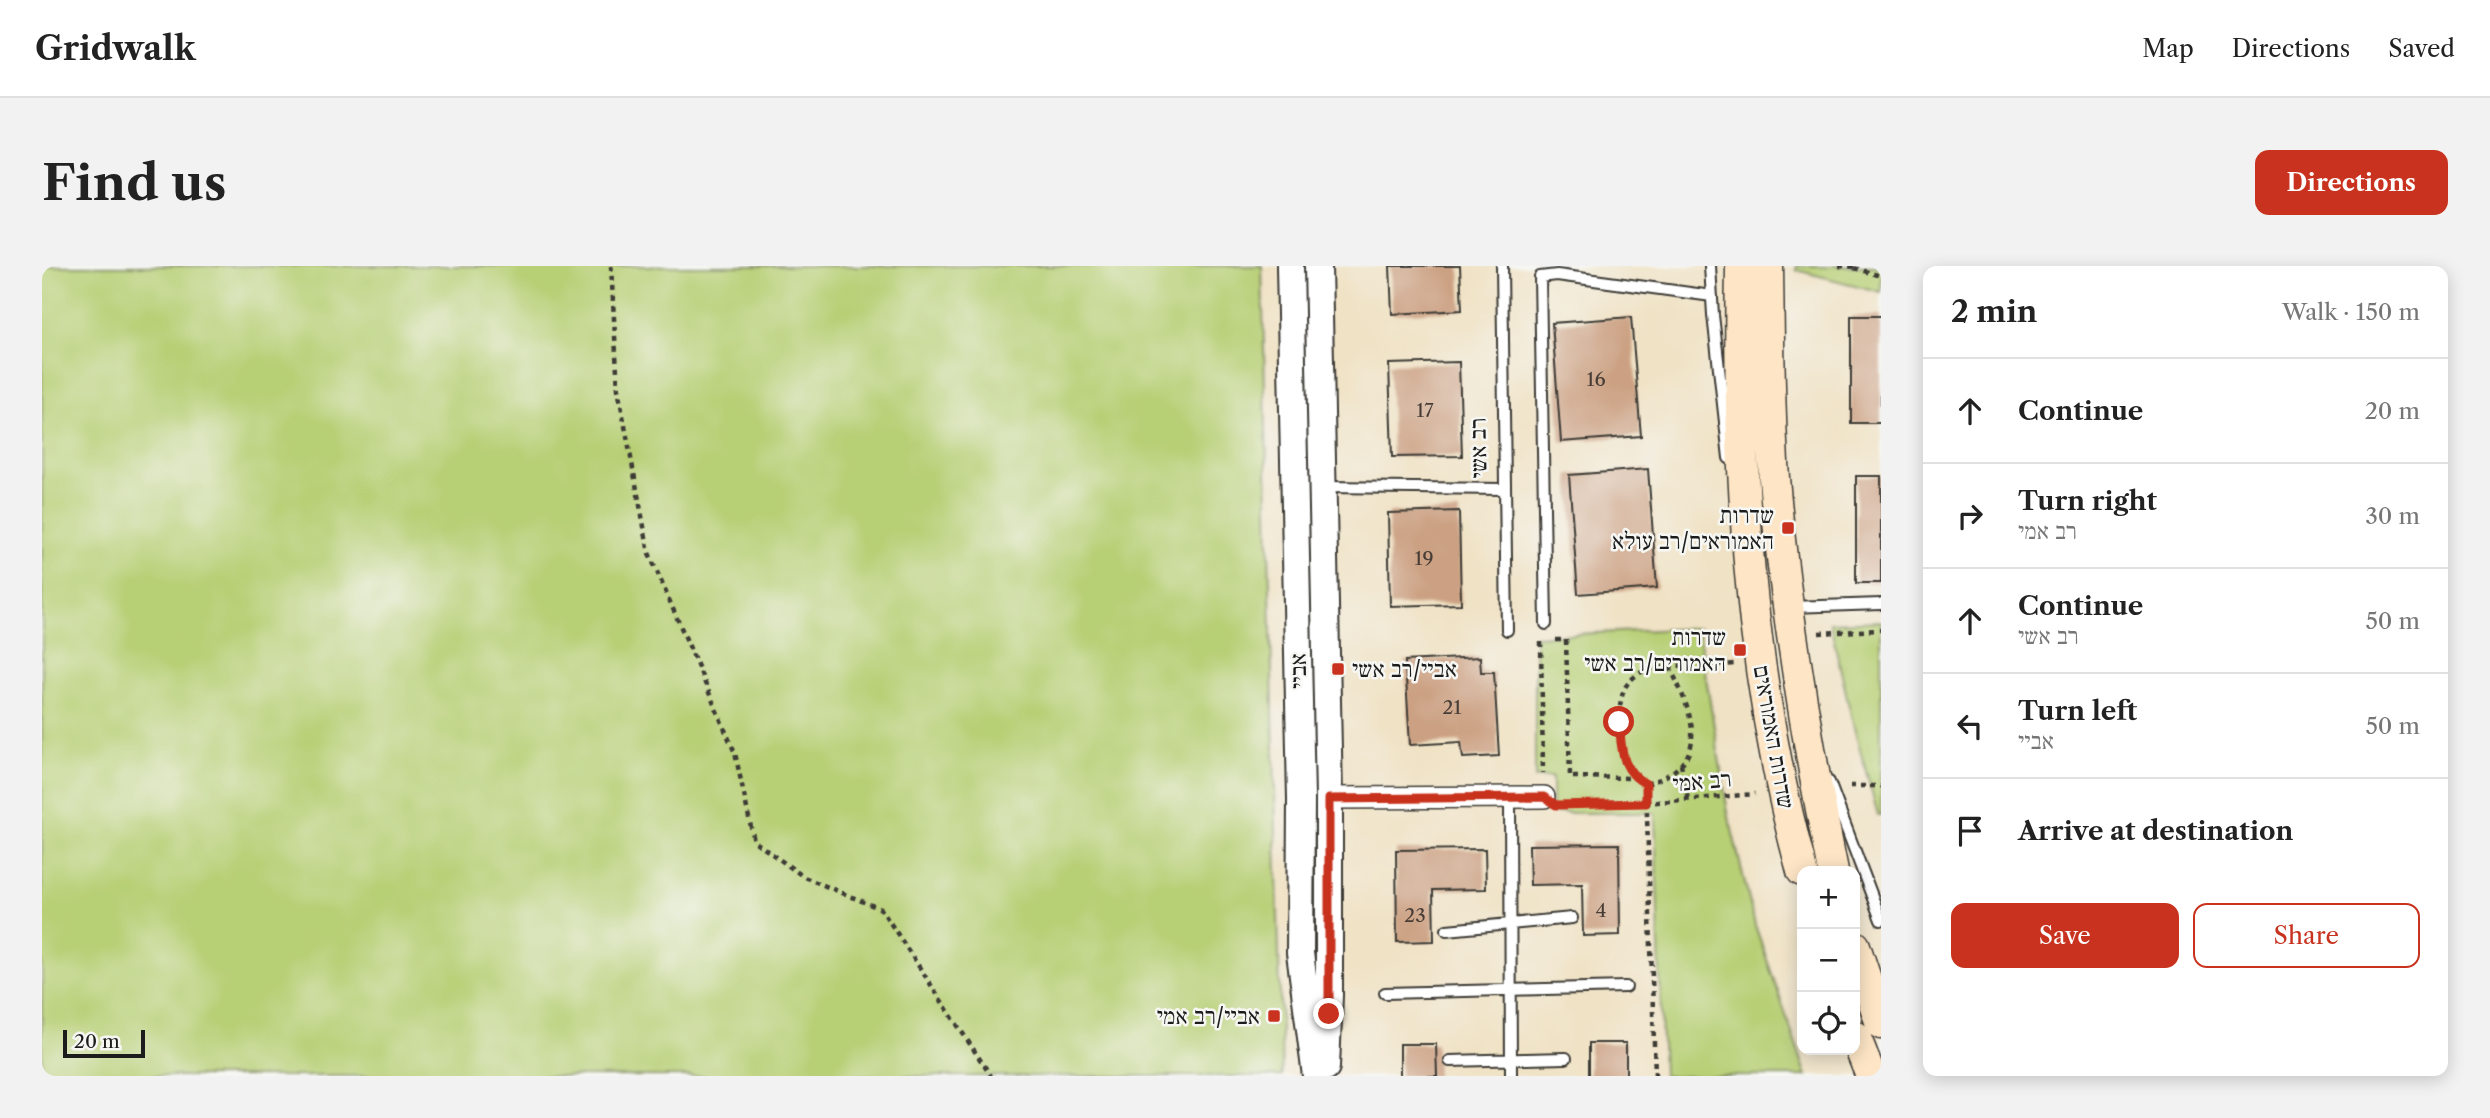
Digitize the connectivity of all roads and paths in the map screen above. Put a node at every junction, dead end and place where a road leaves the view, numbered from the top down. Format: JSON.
{"nodes":[{"id":1,"x":611,"y":266,"type":"edge"},
{"id":2,"x":1290,"y":266,"type":"edge"},
{"id":3,"x":1318,"y":266,"type":"edge"},
{"id":4,"x":1502,"y":266,"type":"edge"},
{"id":5,"x":1710,"y":266,"type":"edge"},
{"id":6,"x":1741,"y":266,"type":"edge"},
{"id":7,"x":1768,"y":266,"type":"edge"},
{"id":8,"x":1839,"y":266,"type":"edge"},
{"id":9,"x":1854,"y":267,"type":"edge"},
{"id":10,"x":1881,"y":276,"type":"edge"},
{"id":11,"x":1712,"y":296,"type":"junction"},
{"id":12,"x":1322,"y":487,"type":"junction"},
{"id":13,"x":1505,"y":489,"type":"junction"},
{"id":14,"x":1881,"y":604,"type":"edge"},
{"id":15,"x":1790,"y":620,"type":"junction"},
{"id":16,"x":1546,"y":624,"type":"dead end"},
{"id":17,"x":1507,"y":630,"type":"dead end"},
{"id":18,"x":1881,"y":631,"type":"edge"},
{"id":19,"x":1758,"y":651,"type":"junction"},
{"id":20,"x":1670,"y":667,"type":"junction"},
{"id":21,"x":1800,"y":685,"type":"junction"},
{"id":22,"x":1681,"y":764,"type":"junction"},
{"id":23,"x":1635,"y":778,"type":"junction"},
{"id":24,"x":1646,"y":784,"type":"junction"},
{"id":25,"x":1881,"y":786,"type":"edge"},
{"id":26,"x":1831,"y":788,"type":"junction"},
{"id":27,"x":1782,"y":791,"type":"junction"},
{"id":28,"x":1510,"y":797,"type":"junction"},
{"id":29,"x":1544,"y":797,"type":"junction"},
{"id":30,"x":1329,"y":799,"type":"junction"},
{"id":31,"x":1688,"y":800,"type":"junction"},
{"id":32,"x":1646,"y":803,"type":"junction"},
{"id":33,"x":1801,"y":866,"type":"edge"},
{"id":34,"x":1832,"y":866,"type":"edge"},
{"id":35,"x":1572,"y":918,"type":"dead end"},
{"id":36,"x":1881,"y":920,"type":"edge"},
{"id":37,"x":1510,"y":924,"type":"junction"},
{"id":38,"x":1447,"y":930,"type":"dead end"},
{"id":39,"x":1860,"y":961,"type":"edge"},
{"id":40,"x":1626,"y":987,"type":"dead end"},
{"id":41,"x":1510,"y":990,"type":"junction"},
{"id":42,"x":1385,"y":993,"type":"dead end"},
{"id":43,"x":1881,"y":1024,"type":"edge"},
{"id":44,"x":1860,"y":1048,"type":"edge"},
{"id":45,"x":1566,"y":1058,"type":"dead end"},
{"id":46,"x":1511,"y":1059,"type":"junction"},
{"id":47,"x":1450,"y":1060,"type":"dead end"},
{"id":48,"x":991,"y":1076,"type":"edge"},
{"id":49,"x":1316,"y":1076,"type":"edge"},
{"id":50,"x":1326,"y":1076,"type":"edge"},
{"id":51,"x":1511,"y":1076,"type":"edge"},
{"id":52,"x":1655,"y":1076,"type":"edge"},
{"id":53,"x":1871,"y":1076,"type":"edge"}],
"edges":[{"from":1,"to":48,"type":"path"},
{"from":2,"to":49,"type":"street","name":"אביי"},
{"from":3,"to":12,"type":"street","name":"אביי"},
{"from":4,"to":13,"type":"lane","name":"רב אשי"},
{"from":5,"to":11,"type":"lane"},
{"from":6,"to":19,"type":"main road","name":"שדרות האמוראים"},
{"from":7,"to":15,"type":"main road","name":"שדרות האמוראים"},
{"from":8,"to":9,"type":"path"},
{"from":9,"to":10,"type":"path"},
{"from":11,"to":16,"type":"lane"},
{"from":11,"to":19,"type":"lane"},
{"from":12,"to":13,"type":"lane"},
{"from":12,"to":30,"type":"street","name":"אביי"},
{"from":13,"to":17,"type":"lane","name":"רב אשי"},
{"from":14,"to":15,"type":"lane"},
{"from":15,"to":18,"type":"path"},
{"from":15,"to":21,"type":"main road","name":"שדרות האמוראים"},
{"from":19,"to":20,"type":"path"},
{"from":19,"to":27,"type":"main road","name":"שדרות האמוראים"},
{"from":20,"to":22,"type":"path"},
{"from":20,"to":23,"type":"path"},
{"from":21,"to":26,"type":"lane"},
{"from":21,"to":34,"type":"main road","name":"שדרות האמוראים"},
{"from":22,"to":24,"type":"path"},
{"from":22,"to":31,"type":"path"},
{"from":23,"to":24,"type":"path"},
{"from":23,"to":29,"type":"path"},
{"from":24,"to":32,"type":"path"},
{"from":25,"to":26,"type":"path"},
{"from":26,"to":36,"type":"lane"},
{"from":27,"to":31,"type":"path","name":"רב אמי"},
{"from":27,"to":33,"type":"main road","name":"שדרות האמוראים"},
{"from":28,"to":29,"type":"street"},
{"from":28,"to":30,"type":"street"},
{"from":28,"to":37,"type":"lane"},
{"from":29,"to":32,"type":"path","name":"רב אמי"},
{"from":30,"to":50,"type":"street","name":"אביי"},
{"from":31,"to":32,"type":"path","name":"רב אמי"},
{"from":32,"to":52,"type":"path"},
{"from":35,"to":37,"type":"lane"},
{"from":37,"to":38,"type":"lane"},
{"from":37,"to":41,"type":"lane"},
{"from":39,"to":43,"type":"main road"},
{"from":40,"to":41,"type":"lane"},
{"from":41,"to":42,"type":"lane"},
{"from":41,"to":46,"type":"lane"},
{"from":44,"to":53,"type":"main road"},
{"from":45,"to":46,"type":"lane"},
{"from":46,"to":47,"type":"lane"},
{"from":46,"to":51,"type":"lane"}]}
